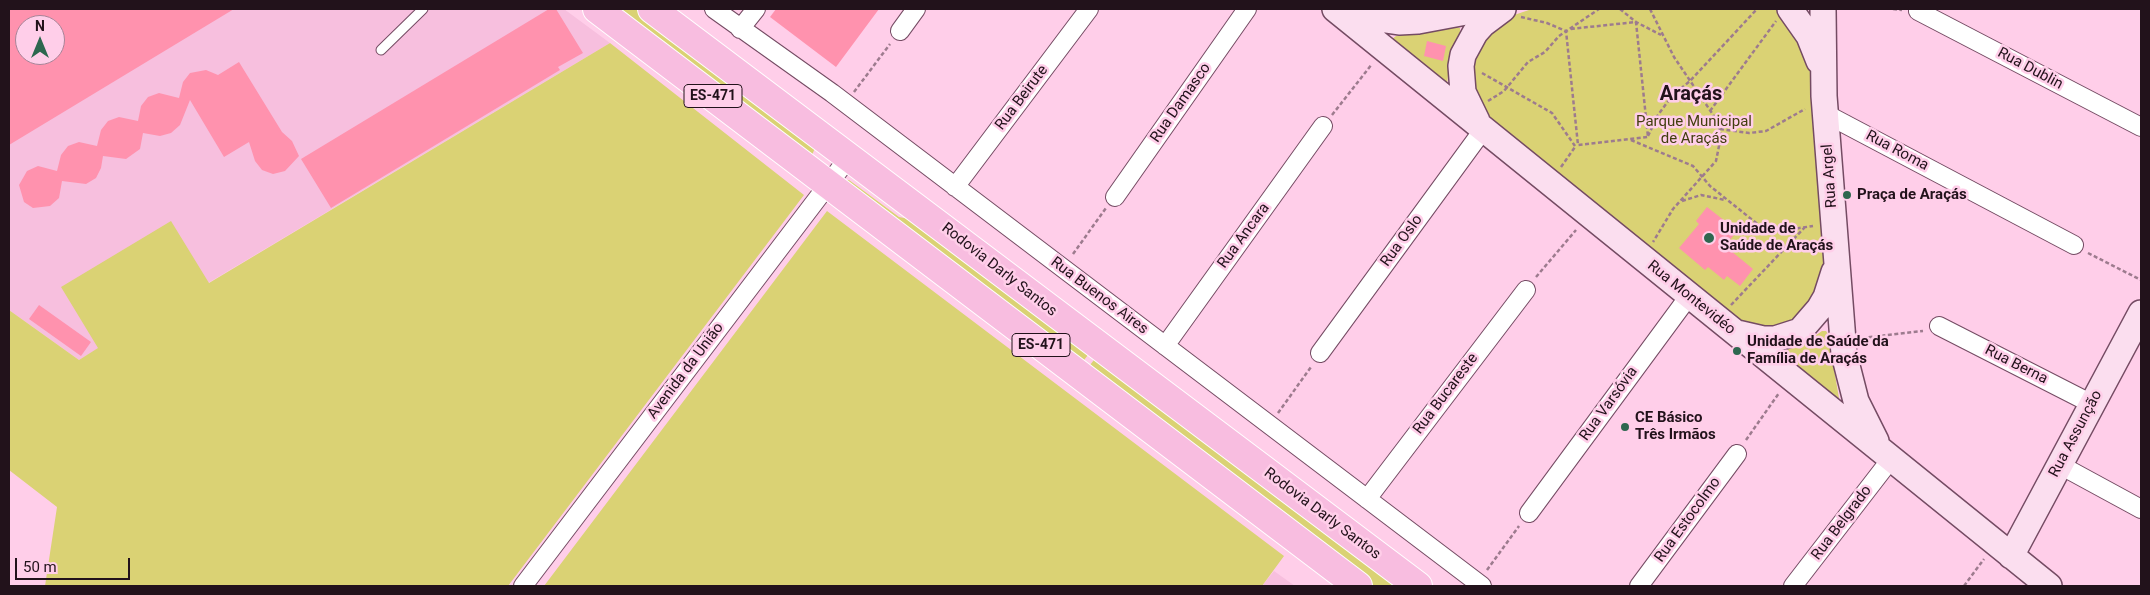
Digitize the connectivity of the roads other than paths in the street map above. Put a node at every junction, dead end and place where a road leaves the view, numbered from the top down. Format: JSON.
{"nodes":[{"id":1,"x":423,"y":9,"type":"edge"},
{"id":2,"x":597,"y":9,"type":"edge"},
{"id":3,"x":652,"y":9,"type":"edge"},
{"id":4,"x":714,"y":9,"type":"edge"},
{"id":5,"x":756,"y":9,"type":"edge"},
{"id":6,"x":916,"y":9,"type":"edge"},
{"id":7,"x":1088,"y":9,"type":"edge"},
{"id":8,"x":1247,"y":9,"type":"edge"},
{"id":9,"x":1335,"y":9,"type":"edge"},
{"id":10,"x":1342,"y":9,"type":"edge"},
{"id":11,"x":1482,"y":9,"type":"edge"},
{"id":12,"x":1823,"y":9,"type":"edge"},
{"id":13,"x":1918,"y":11,"type":"dead end"},
{"id":14,"x":1511,"y":12,"type":"edge"},
{"id":15,"x":1784,"y":13,"type":"edge"},
{"id":16,"x":1403,"y":15,"type":"edge"},
{"id":17,"x":740,"y":29,"type":"junction"},
{"id":18,"x":900,"y":31,"type":"road end"},
{"id":19,"x":381,"y":50,"type":"dead end"},
{"id":20,"x":1820,"y":105,"type":"junction"},
{"id":21,"x":1323,"y":126,"type":"road end"},
{"id":22,"x":2141,"y":128,"type":"edge"},
{"id":23,"x":1483,"y":130,"type":"junction"},
{"id":24,"x":849,"y":156,"type":"junction"},
{"id":25,"x":828,"y":184,"type":"junction"},
{"id":26,"x":955,"y":187,"type":"junction"},
{"id":27,"x":1114,"y":197,"type":"road end"},
{"id":28,"x":1827,"y":234,"type":"junction"},
{"id":29,"x":2074,"y":245,"type":"road end"},
{"id":30,"x":1526,"y":290,"type":"road end"},
{"id":31,"x":1689,"y":296,"type":"junction"},
{"id":32,"x":2141,"y":313,"type":"edge"},
{"id":33,"x":1727,"y":318,"type":"junction"},
{"id":34,"x":1939,"y":326,"type":"road end"},
{"id":35,"x":1165,"y":346,"type":"junction"},
{"id":36,"x":1320,"y":353,"type":"road end"},
{"id":37,"x":2092,"y":404,"type":"junction"},
{"id":38,"x":1737,"y":454,"type":"road end"},
{"id":39,"x":1888,"y":456,"type":"junction"},
{"id":40,"x":2060,"y":465,"type":"junction"},
{"id":41,"x":1367,"y":499,"type":"junction"},
{"id":42,"x":2141,"y":509,"type":"edge"},
{"id":43,"x":1529,"y":513,"type":"road end"},
{"id":44,"x":2003,"y":550,"type":"junction"},
{"id":45,"x":1480,"y":585,"type":"edge"},
{"id":46,"x":523,"y":586,"type":"edge"},
{"id":47,"x":1358,"y":586,"type":"edge"},
{"id":48,"x":1418,"y":586,"type":"edge"},
{"id":49,"x":1639,"y":586,"type":"edge"},
{"id":50,"x":1793,"y":586,"type":"edge"},
{"id":51,"x":2049,"y":586,"type":"edge"}],
"edges":[{"from":1,"to":19,"type":"lane"},
{"from":2,"to":25,"type":"main road","number":"ES-471"},
{"from":3,"to":24,"type":"main road","name":"Rodovia Darly Santos","number":"ES-471"},
{"from":4,"to":17,"type":"street","name":"Rua Buenos Aires"},
{"from":5,"to":17,"type":"street"},
{"from":6,"to":18,"type":"street"},
{"from":7,"to":26,"type":"street","name":"Rua Beirute"},
{"from":8,"to":27,"type":"street","name":"Rua Damasco"},
{"from":9,"to":23,"type":"street","name":"Rua Montevidéo"},
{"from":10,"to":16,"type":"street"},
{"from":11,"to":16,"type":"street"},
{"from":12,"to":20,"type":"street","name":"Rua Argel"},
{"from":13,"to":22,"type":"street","name":"Rua Dublin"},
{"from":14,"to":23,"type":"street"},
{"from":15,"to":20,"type":"street"},
{"from":17,"to":26,"type":"street","name":"Rua Buenos Aires"},
{"from":20,"to":28,"type":"street","name":"Rua Argel"},
{"from":20,"to":29,"type":"street","name":"Rua Roma"},
{"from":21,"to":35,"type":"street","name":"Rua Ancara"},
{"from":23,"to":31,"type":"street","name":"Rua Montevidéo"},
{"from":23,"to":36,"type":"street","name":"Rua Oslo"},
{"from":24,"to":25,"type":"street","name":"Avenida da União"},
{"from":24,"to":48,"type":"main road","name":"Rodovia Darly Santos","number":"ES-471"},
{"from":25,"to":46,"type":"street","name":"Avenida da União"},
{"from":25,"to":47,"type":"main road","number":"ES-471"},
{"from":26,"to":35,"type":"street","name":"Rua Buenos Aires"},
{"from":28,"to":33,"type":"street"},
{"from":28,"to":39,"type":"street","name":"Rua Argel"},
{"from":30,"to":41,"type":"street","name":"Rua Bucareste"},
{"from":31,"to":33,"type":"street","name":"Rua Montevidéo"},
{"from":31,"to":43,"type":"street","name":"Rua Varsóvia"},
{"from":32,"to":37,"type":"street","name":"Rua Assunção"},
{"from":33,"to":39,"type":"street","name":"Rua Montevidéo"},
{"from":34,"to":37,"type":"street","name":"Rua Berna"},
{"from":35,"to":41,"type":"street","name":"Rua Buenos Aires"},
{"from":37,"to":40,"type":"street","name":"Rua Assunção"},
{"from":38,"to":49,"type":"street","name":"Rua Estocolmo"},
{"from":39,"to":44,"type":"street","name":"Rua Montevidéo"},
{"from":39,"to":50,"type":"street","name":"Rua Belgrado"},
{"from":40,"to":42,"type":"street"},
{"from":40,"to":44,"type":"street","name":"Rua Assunção"},
{"from":41,"to":45,"type":"street","name":"Rua Buenos Aires"},
{"from":44,"to":51,"type":"street","name":"Rua Montevidéo"}]}
